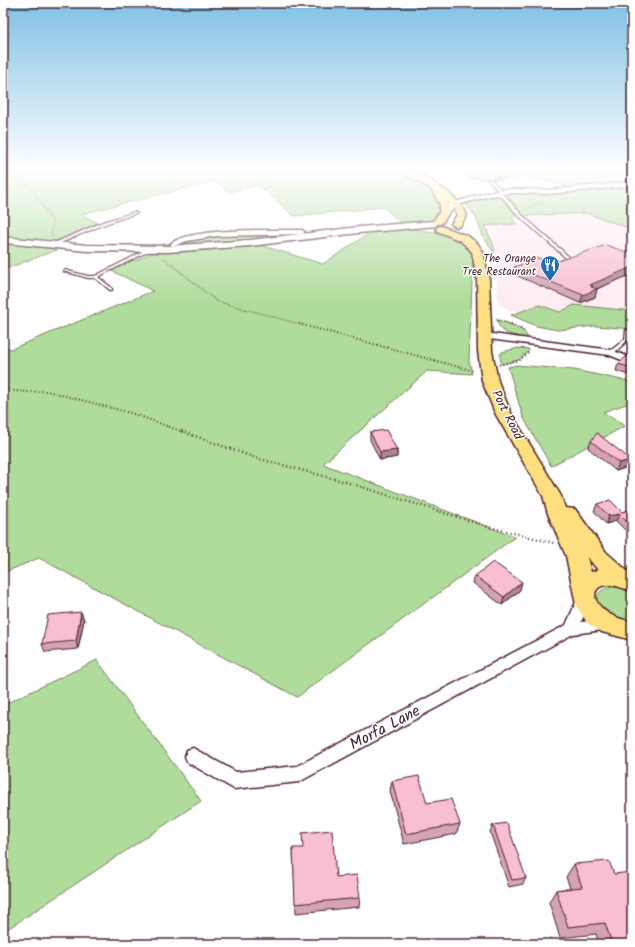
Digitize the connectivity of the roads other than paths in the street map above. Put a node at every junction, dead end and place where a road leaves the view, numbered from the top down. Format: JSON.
{"nodes":[{"id":1,"x":132,"y":214,"type":"edge"},
{"id":2,"x":444,"y":214,"type":"edge"},
{"id":3,"x":462,"y":214,"type":"edge"},
{"id":4,"x":519,"y":214,"type":"edge"},
{"id":5,"x":456,"y":225,"type":"junction"},
{"id":6,"x":437,"y":226,"type":"junction"},
{"id":7,"x":302,"y":232,"type":"dead end"},
{"id":8,"x":280,"y":236,"type":"junction"},
{"id":9,"x":3,"y":240,"type":"edge"},
{"id":10,"x":54,"y":244,"type":"junction"},
{"id":11,"x":173,"y":244,"type":"dead end"},
{"id":12,"x":155,"y":249,"type":"junction"},
{"id":13,"x":567,"y":257,"type":"edge"},
{"id":14,"x":65,"y":271,"type":"dead end"},
{"id":15,"x":96,"y":277,"type":"junction"},
{"id":16,"x":484,"y":279,"type":"junction"},
{"id":17,"x":112,"y":289,"type":"dead end"},
{"id":18,"x":627,"y":331,"type":"dead end"},
{"id":19,"x":485,"y":340,"type":"junction"},
{"id":20,"x":610,"y":353,"type":"junction"},
{"id":21,"x":632,"y":361,"type":"edge"},
{"id":22,"x":552,"y":496,"type":"junction"},
{"id":23,"x":627,"y":580,"type":"edge"},
{"id":24,"x":583,"y":596,"type":"junction"},
{"id":25,"x":617,"y":627,"type":"edge"},
{"id":26,"x":571,"y":629,"type":"junction"},
{"id":27,"x":632,"y":645,"type":"edge"},
{"id":28,"x":192,"y":756,"type":"dead end"}],
"edges":[{"from":1,"to":10,"type":"lane"},
{"from":2,"to":6,"type":"main road"},
{"from":3,"to":5,"type":"main road"},
{"from":4,"to":13,"type":"lane"},
{"from":5,"to":6,"type":"main road"},
{"from":5,"to":16,"type":"main road","name":"Port Road"},
{"from":6,"to":8,"type":"street"},
{"from":6,"to":16,"type":"main road","name":"Port Road"},
{"from":7,"to":8,"type":"street"},
{"from":8,"to":11,"type":"street"},
{"from":8,"to":12,"type":"street"},
{"from":9,"to":10,"type":"street"},
{"from":10,"to":12,"type":"street"},
{"from":12,"to":15,"type":"lane"},
{"from":14,"to":15,"type":"lane"},
{"from":15,"to":17,"type":"lane"},
{"from":16,"to":19,"type":"main road","name":"Port Road"},
{"from":18,"to":20,"type":"lane"},
{"from":19,"to":20,"type":"street"},
{"from":19,"to":22,"type":"main road","name":"Port Road"},
{"from":20,"to":21,"type":"street"},
{"from":22,"to":23,"type":"main road","name":"Port Road"},
{"from":22,"to":24,"type":"main road","name":"Port Road"},
{"from":23,"to":24,"type":"main road","name":"Port Road"},
{"from":24,"to":25,"type":"main road","name":"Port Road"},
{"from":24,"to":26,"type":"street"},
{"from":25,"to":26,"type":"street","name":"Morfa Lane"},
{"from":25,"to":27,"type":"main road","name":"Port Road"},
{"from":26,"to":28,"type":"street","name":"Morfa Lane"}]}
